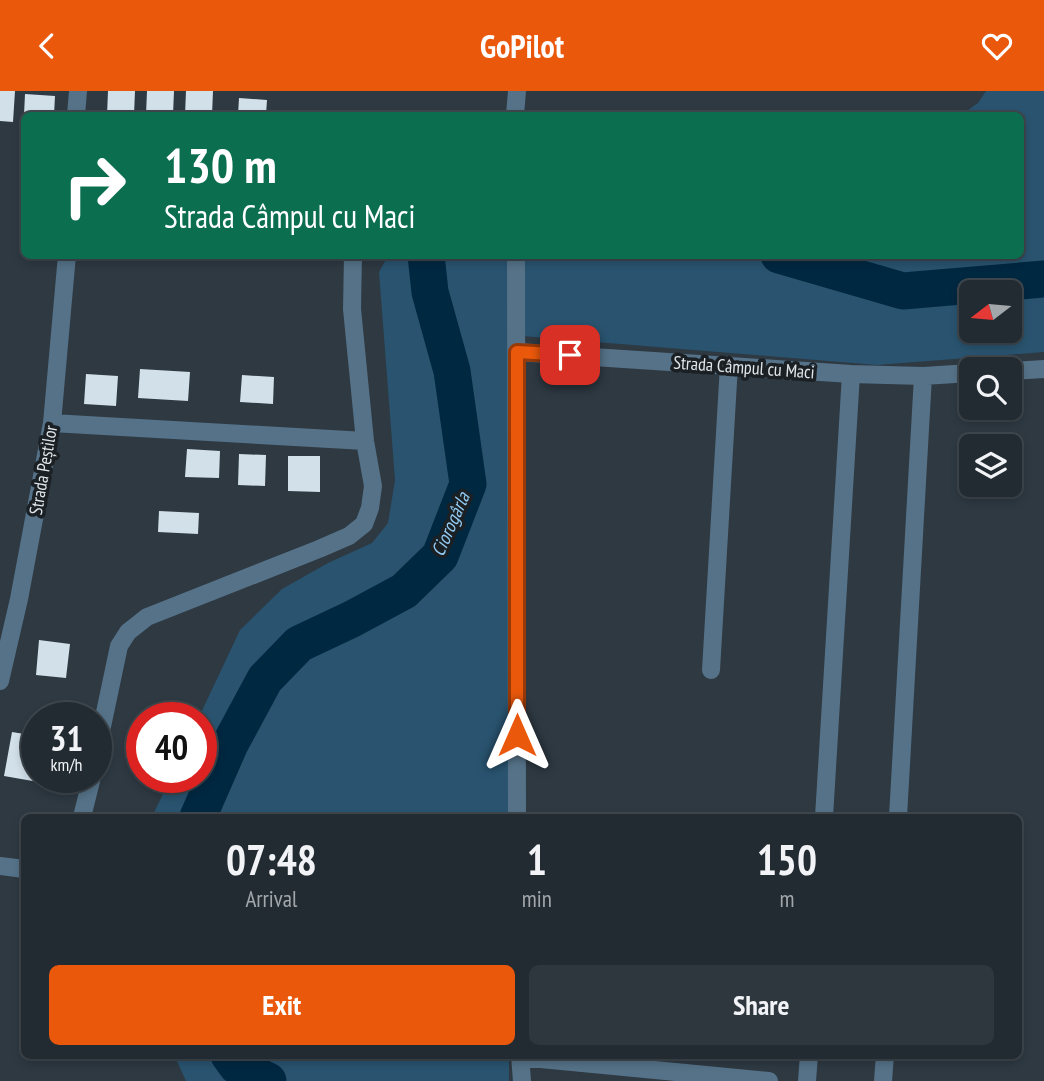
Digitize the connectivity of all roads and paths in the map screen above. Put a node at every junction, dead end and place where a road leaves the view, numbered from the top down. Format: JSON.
{"nodes":[{"id":1,"x":78,"y":91,"type":"edge"},
{"id":2,"x":516,"y":91,"type":"edge"},
{"id":3,"x":76,"y":112,"type":"edge"},
{"id":4,"x":515,"y":112,"type":"edge"},
{"id":5,"x":67,"y":259,"type":"edge"},
{"id":6,"x":353,"y":259,"type":"edge"},
{"id":7,"x":516,"y":259,"type":"edge"},
{"id":8,"x":517,"y":352,"type":"junction"},
{"id":9,"x":729,"y":365,"type":"junction"},
{"id":10,"x":1044,"y":369,"type":"edge"},
{"id":11,"x":1022,"y":370,"type":"edge"},
{"id":12,"x":852,"y":374,"type":"junction"},
{"id":13,"x":959,"y":374,"type":"edge"},
{"id":14,"x":923,"y":376,"type":"junction"},
{"id":15,"x":52,"y":422,"type":"junction"},
{"id":16,"x":365,"y":441,"type":"junction"},
{"id":17,"x":711,"y":670,"type":"dead end"},
{"id":18,"x":0,"y":681,"type":"edge"},
{"id":19,"x":107,"y":702,"type":"edge"},
{"id":20,"x":88,"y":793,"type":"edge"},
{"id":21,"x":83,"y":814,"type":"edge"},
{"id":22,"x":517,"y":814,"type":"edge"},
{"id":23,"x":824,"y":814,"type":"edge"},
{"id":24,"x":898,"y":814,"type":"edge"},
{"id":25,"x":0,"y":866,"type":"edge"},
{"id":26,"x":21,"y":869,"type":"edge"},
{"id":27,"x":520,"y":1059,"type":"edge"},
{"id":28,"x":546,"y":1059,"type":"edge"},
{"id":29,"x":809,"y":1059,"type":"edge"},
{"id":30,"x":885,"y":1059,"type":"edge"},
{"id":31,"x":721,"y":1079,"type":"edge"},
{"id":32,"x":522,"y":1081,"type":"edge"},
{"id":33,"x":769,"y":1081,"type":"edge"},
{"id":34,"x":807,"y":1081,"type":"edge"},
{"id":35,"x":883,"y":1081,"type":"edge"}],
"edges":[{"from":1,"to":3,"type":"street"},
{"from":2,"to":4,"type":"street"},
{"from":5,"to":15,"type":"street","name":"Strada Peștilor"},
{"from":6,"to":16,"type":"street"},
{"from":7,"to":8,"type":"street"},
{"from":8,"to":9,"type":"street","name":"Strada Câmpul cu Maci"},
{"from":8,"to":22,"type":"street"},
{"from":9,"to":12,"type":"street","name":"Strada Câmpul cu Maci"},
{"from":9,"to":17,"type":"street"},
{"from":10,"to":11,"type":"street"},
{"from":12,"to":14,"type":"street","name":"Strada Câmpul cu Maci"},
{"from":12,"to":23,"type":"street"},
{"from":13,"to":14,"type":"street","name":"Strada Câmpul cu Maci"},
{"from":14,"to":24,"type":"street"},
{"from":15,"to":16,"type":"street"},
{"from":15,"to":18,"type":"street","name":"Strada Peștilor"},
{"from":16,"to":19,"type":"street"},
{"from":20,"to":21,"type":"street"},
{"from":25,"to":26,"type":"street"},
{"from":27,"to":32,"type":"street"},
{"from":28,"to":31,"type":"street"},
{"from":29,"to":34,"type":"street"},
{"from":30,"to":35,"type":"street"},
{"from":31,"to":33,"type":"street"}]}
